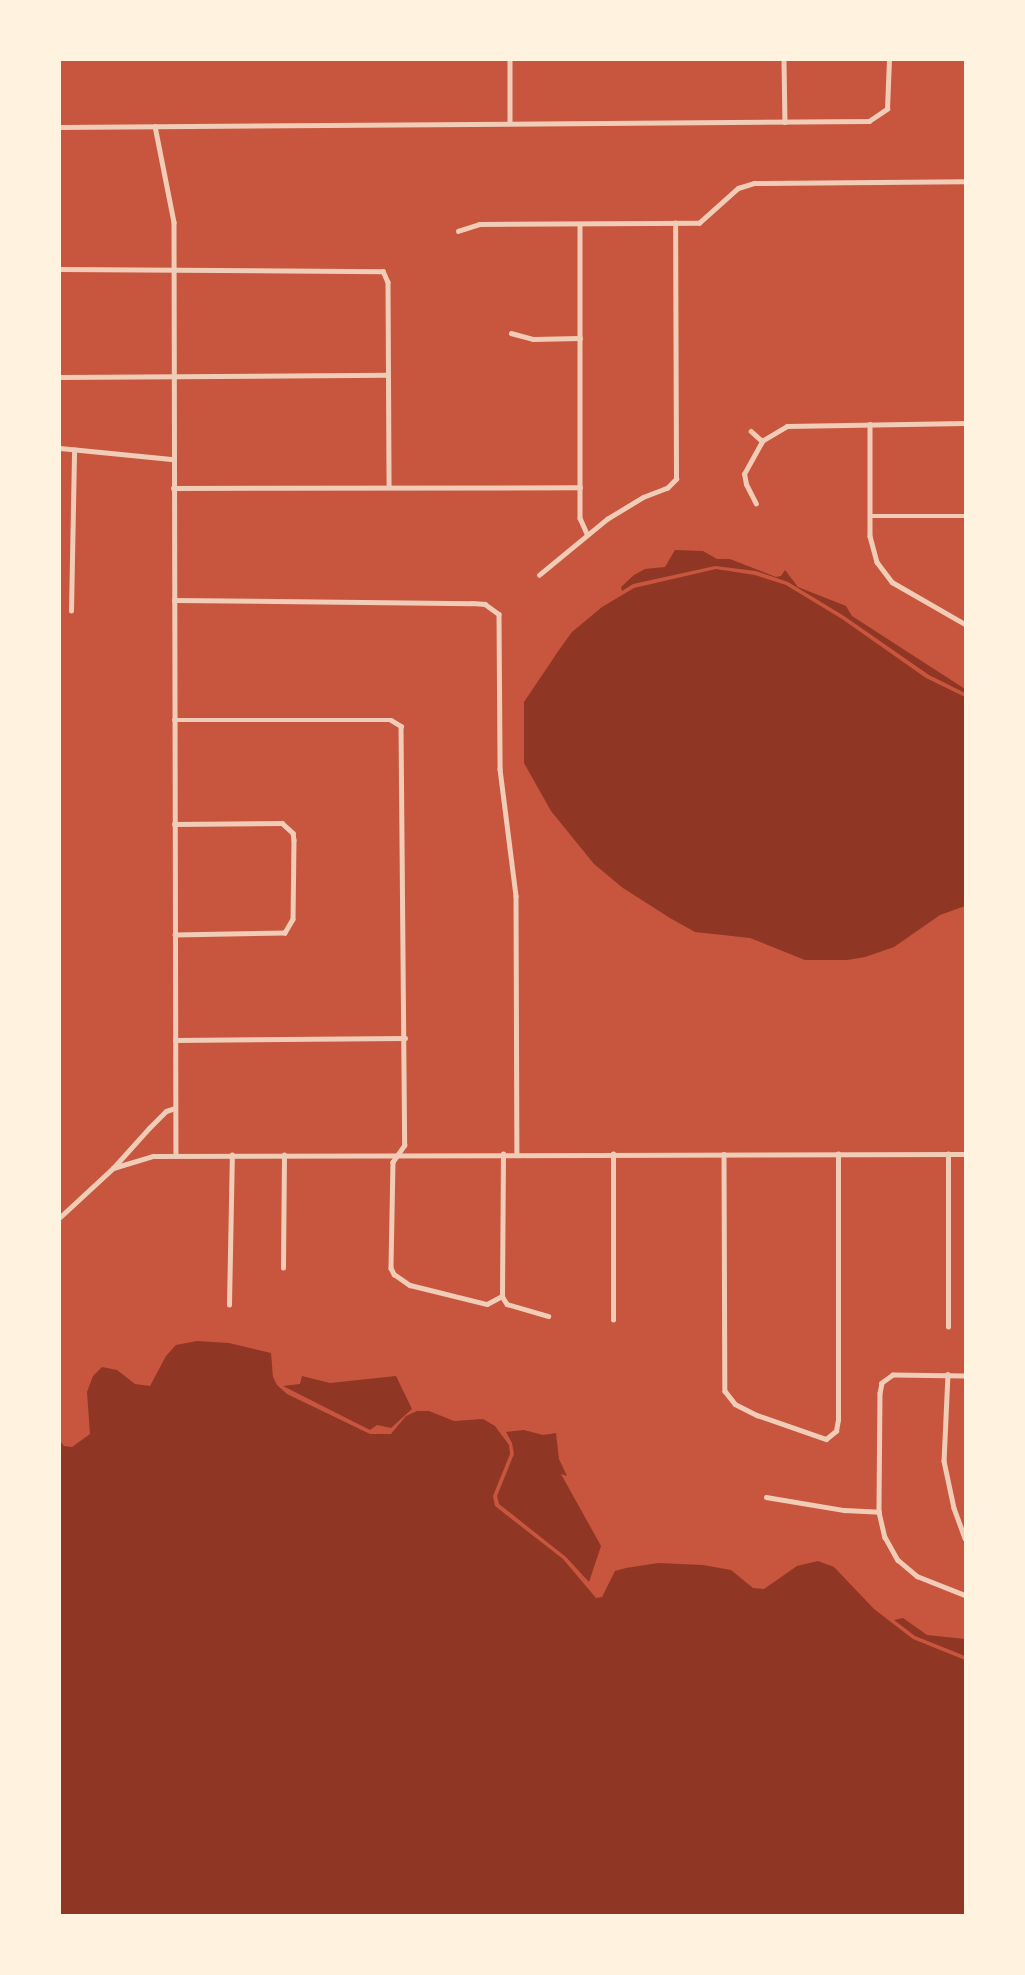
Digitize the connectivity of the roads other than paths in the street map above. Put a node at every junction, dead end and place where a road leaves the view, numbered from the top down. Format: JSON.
{"nodes":[{"id":1,"x":510,"y":60,"type":"edge"},
{"id":2,"x":784,"y":60,"type":"edge"},
{"id":3,"x":889,"y":60,"type":"edge"},
{"id":4,"x":510,"y":122,"type":"junction"},
{"id":5,"x":785,"y":122,"type":"junction"},
{"id":6,"x":155,"y":126,"type":"junction"},
{"id":7,"x":60,"y":127,"type":"edge"},
{"id":8,"x":965,"y":181,"type":"edge"},
{"id":9,"x":675,"y":223,"type":"junction"},
{"id":10,"x":580,"y":224,"type":"junction"},
{"id":11,"x":458,"y":231,"type":"dead end"},
{"id":12,"x":60,"y":269,"type":"edge"},
{"id":13,"x":173,"y":269,"type":"junction"},
{"id":14,"x":511,"y":333,"type":"dead end"},
{"id":15,"x":580,"y":338,"type":"junction"},
{"id":16,"x":387,"y":375,"type":"junction"},
{"id":17,"x":174,"y":376,"type":"junction"},
{"id":18,"x":60,"y":377,"type":"edge"},
{"id":19,"x":965,"y":423,"type":"edge"},
{"id":20,"x":870,"y":424,"type":"junction"},
{"id":21,"x":751,"y":431,"type":"dead end"},
{"id":22,"x":762,"y":441,"type":"junction"},
{"id":23,"x":60,"y":449,"type":"edge"},
{"id":24,"x":74,"y":450,"type":"junction"},
{"id":25,"x":173,"y":459,"type":"junction"},
{"id":26,"x":389,"y":487,"type":"junction"},
{"id":27,"x":580,"y":487,"type":"junction"},
{"id":28,"x":173,"y":488,"type":"junction"},
{"id":29,"x":756,"y":504,"type":"dead end"},
{"id":30,"x":870,"y":516,"type":"junction"},
{"id":31,"x":965,"y":516,"type":"edge"},
{"id":32,"x":587,"y":534,"type":"junction"},
{"id":33,"x":539,"y":575,"type":"dead end"},
{"id":34,"x":174,"y":600,"type":"junction"},
{"id":35,"x":71,"y":611,"type":"dead end"},
{"id":36,"x":965,"y":624,"type":"edge"},
{"id":37,"x":174,"y":720,"type":"junction"},
{"id":38,"x":174,"y":824,"type":"junction"},
{"id":39,"x":175,"y":936,"type":"junction"},
{"id":40,"x":405,"y":1038,"type":"junction"},
{"id":41,"x":175,"y":1040,"type":"junction"},
{"id":42,"x":175,"y":1108,"type":"junction"},
{"id":43,"x":398,"y":1154,"type":"junction"},
{"id":44,"x":503,"y":1154,"type":"junction"},
{"id":45,"x":614,"y":1154,"type":"junction"},
{"id":46,"x":724,"y":1154,"type":"junction"},
{"id":47,"x":838,"y":1154,"type":"junction"},
{"id":48,"x":948,"y":1154,"type":"junction"},
{"id":49,"x":965,"y":1154,"type":"edge"},
{"id":50,"x":176,"y":1155,"type":"junction"},
{"id":51,"x":232,"y":1155,"type":"junction"},
{"id":52,"x":284,"y":1155,"type":"junction"},
{"id":53,"x":517,"y":1155,"type":"junction"},
{"id":54,"x":113,"y":1168,"type":"junction"},
{"id":55,"x":60,"y":1217,"type":"edge"},
{"id":56,"x":283,"y":1268,"type":"dead end"},
{"id":57,"x":502,"y":1296,"type":"junction"},
{"id":58,"x":229,"y":1305,"type":"dead end"},
{"id":59,"x":548,"y":1316,"type":"dead end"},
{"id":60,"x":613,"y":1320,"type":"dead end"},
{"id":61,"x":948,"y":1326,"type":"dead end"},
{"id":62,"x":948,"y":1374,"type":"junction"},
{"id":63,"x":965,"y":1376,"type":"edge"},
{"id":64,"x":766,"y":1497,"type":"dead end"},
{"id":65,"x":879,"y":1512,"type":"junction"},
{"id":66,"x":965,"y":1538,"type":"edge"},
{"id":67,"x":965,"y":1595,"type":"edge"}],
"edges":[{"from":1,"to":4,"type":"street"},
{"from":2,"to":5,"type":"street"},
{"from":3,"to":5,"type":"street"},
{"from":4,"to":5,"type":"street"},
{"from":4,"to":6,"type":"street"},
{"from":6,"to":7,"type":"street"},
{"from":6,"to":13,"type":"street"},
{"from":8,"to":9,"type":"street"},
{"from":9,"to":10,"type":"street"},
{"from":9,"to":32,"type":"street"},
{"from":10,"to":11,"type":"street"},
{"from":10,"to":15,"type":"street"},
{"from":12,"to":13,"type":"street"},
{"from":13,"to":16,"type":"street"},
{"from":13,"to":17,"type":"street"},
{"from":14,"to":15,"type":"street"},
{"from":15,"to":27,"type":"street"},
{"from":16,"to":17,"type":"street"},
{"from":16,"to":26,"type":"street"},
{"from":17,"to":18,"type":"street"},
{"from":17,"to":25,"type":"street"},
{"from":19,"to":20,"type":"street"},
{"from":20,"to":22,"type":"street"},
{"from":20,"to":30,"type":"street"},
{"from":21,"to":22,"type":"street"},
{"from":22,"to":29,"type":"street"},
{"from":23,"to":24,"type":"street"},
{"from":24,"to":25,"type":"street"},
{"from":24,"to":35,"type":"street"},
{"from":25,"to":28,"type":"street"},
{"from":26,"to":27,"type":"street"},
{"from":26,"to":28,"type":"street"},
{"from":27,"to":32,"type":"street"},
{"from":28,"to":34,"type":"street"},
{"from":30,"to":31,"type":"street"},
{"from":30,"to":36,"type":"street"},
{"from":32,"to":33,"type":"street"},
{"from":34,"to":37,"type":"street"},
{"from":34,"to":53,"type":"street"},
{"from":37,"to":38,"type":"street"},
{"from":37,"to":40,"type":"street"},
{"from":38,"to":39,"type":"street"},
{"from":38,"to":39,"type":"street"},
{"from":39,"to":41,"type":"street"},
{"from":40,"to":41,"type":"street"},
{"from":40,"to":43,"type":"street"},
{"from":41,"to":42,"type":"street"},
{"from":42,"to":50,"type":"street"},
{"from":42,"to":54,"type":"street"},
{"from":43,"to":44,"type":"street"},
{"from":43,"to":52,"type":"street"},
{"from":43,"to":57,"type":"street"},
{"from":44,"to":53,"type":"street"},
{"from":44,"to":57,"type":"street"},
{"from":45,"to":46,"type":"street"},
{"from":45,"to":53,"type":"street"},
{"from":45,"to":60,"type":"street"},
{"from":46,"to":47,"type":"street"},
{"from":46,"to":47,"type":"street"},
{"from":47,"to":48,"type":"street"},
{"from":48,"to":49,"type":"street"},
{"from":48,"to":61,"type":"street"},
{"from":50,"to":51,"type":"street"},
{"from":50,"to":54,"type":"street"},
{"from":51,"to":52,"type":"street"},
{"from":51,"to":58,"type":"street"},
{"from":52,"to":56,"type":"street"},
{"from":54,"to":55,"type":"street"},
{"from":57,"to":59,"type":"street"},
{"from":62,"to":63,"type":"street"},
{"from":62,"to":65,"type":"street"},
{"from":62,"to":66,"type":"street"},
{"from":64,"to":65,"type":"street"},
{"from":65,"to":67,"type":"street"}]}
